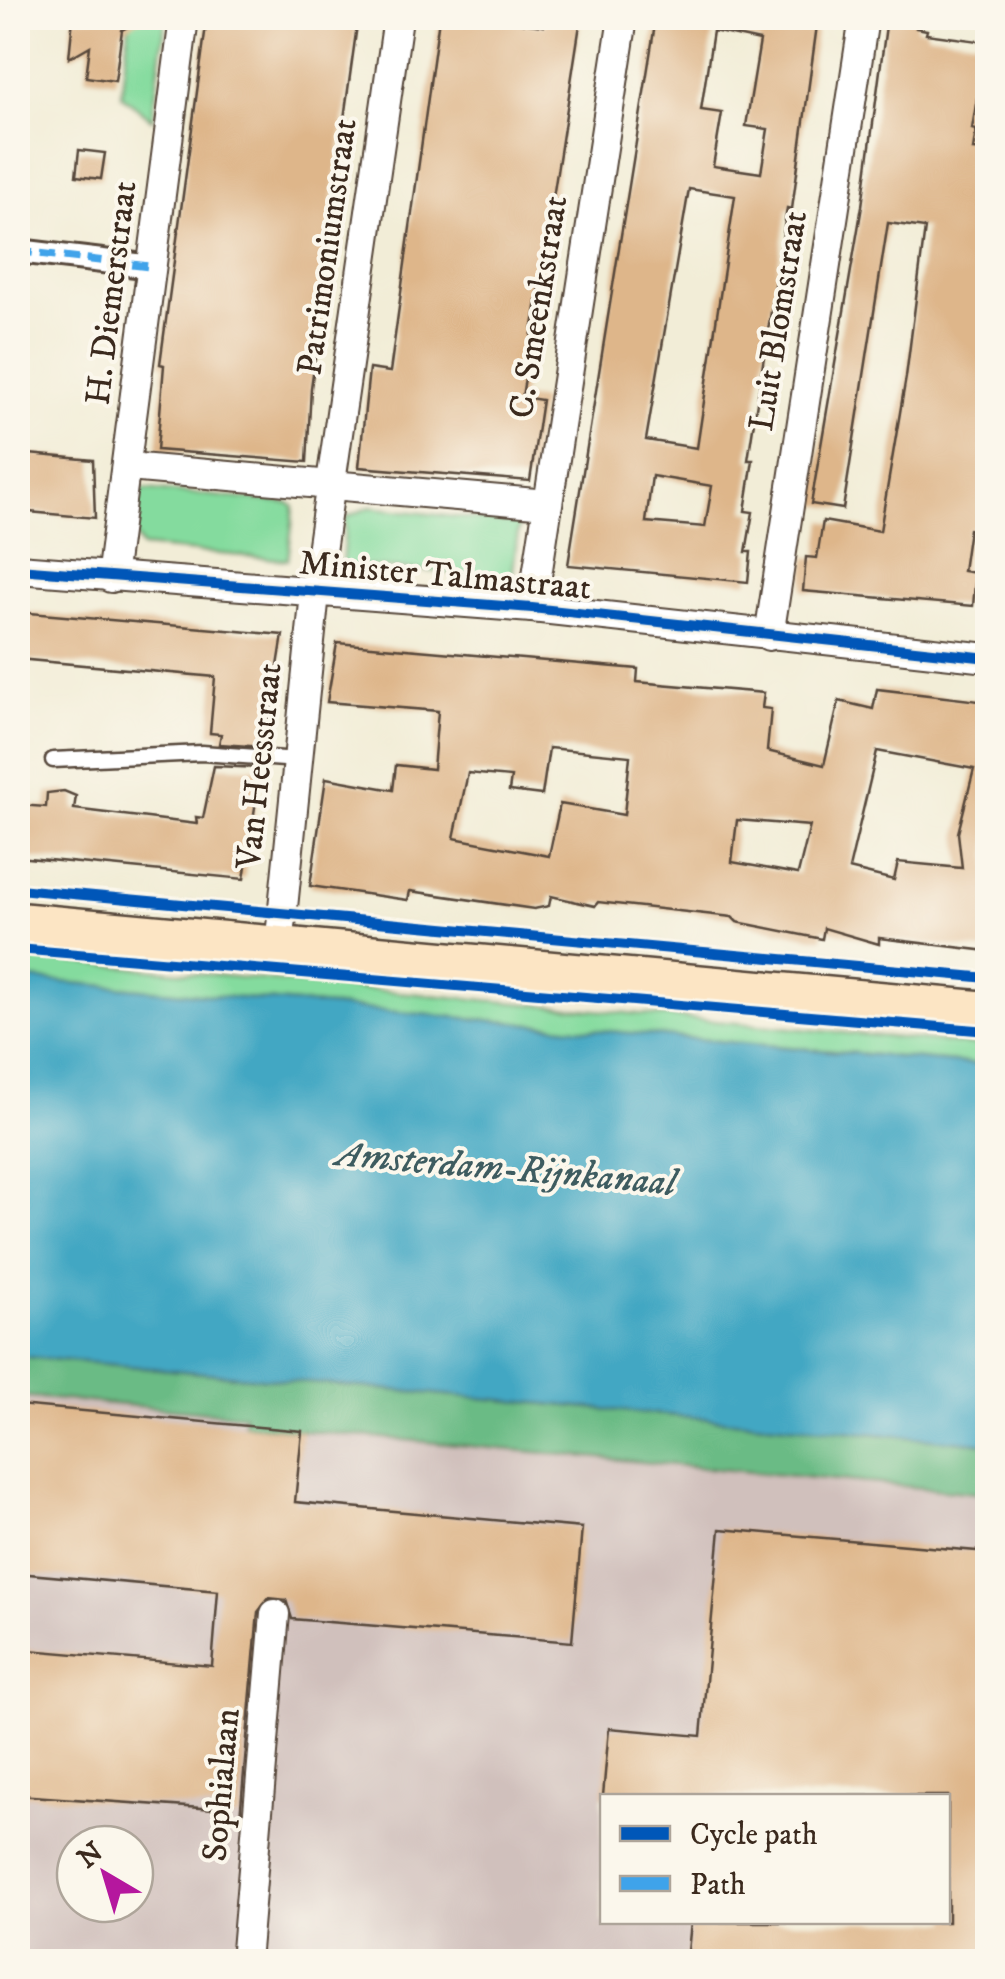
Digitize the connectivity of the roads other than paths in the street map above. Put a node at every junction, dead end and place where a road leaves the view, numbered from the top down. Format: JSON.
{"nodes":[{"id":1,"x":184,"y":18,"type":"edge"},
{"id":2,"x":398,"y":18,"type":"edge"},
{"id":3,"x":623,"y":18,"type":"edge"},
{"id":4,"x":864,"y":18,"type":"edge"},
{"id":5,"x":18,"y":251,"type":"edge"},
{"id":6,"x":153,"y":267,"type":"junction"},
{"id":7,"x":128,"y":466,"type":"junction"},
{"id":8,"x":332,"y":486,"type":"junction"},
{"id":9,"x":547,"y":504,"type":"junction"},
{"id":10,"x":18,"y":569,"type":"edge"},
{"id":11,"x":110,"y":578,"type":"junction"},
{"id":12,"x":315,"y":593,"type":"junction"},
{"id":13,"x":532,"y":608,"type":"junction"},
{"id":14,"x":769,"y":636,"type":"junction"},
{"id":15,"x":988,"y":658,"type":"edge"},
{"id":16,"x":53,"y":760,"type":"dead end"},
{"id":17,"x":298,"y":760,"type":"junction"},
{"id":18,"x":18,"y":923,"type":"edge"},
{"id":19,"x":279,"y":947,"type":"junction"},
{"id":20,"x":988,"y":1012,"type":"edge"},
{"id":21,"x":275,"y":1614,"type":"dead end"},
{"id":22,"x":244,"y":1962,"type":"edge"}],
"edges":[{"from":1,"to":6,"type":"street","name":"H. Diemerstraat"},
{"from":2,"to":8,"type":"street","name":"Patrimoniumstraat"},
{"from":3,"to":9,"type":"street","name":"C. Smeenkstraat"},
{"from":4,"to":14,"type":"street","name":"Luit Blomstraat"},
{"from":5,"to":6,"type":"street"},
{"from":6,"to":7,"type":"street","name":"H. Diemerstraat"},
{"from":7,"to":8,"type":"street"},
{"from":7,"to":11,"type":"street","name":"H. Diemerstraat"},
{"from":8,"to":9,"type":"street"},
{"from":8,"to":12,"type":"street","name":"Minister Talmastraat"},
{"from":9,"to":13,"type":"street","name":"C. Smeenkstraat"},
{"from":10,"to":11,"type":"street","name":"Minister Talmastraat"},
{"from":11,"to":12,"type":"street","name":"Minister Talmastraat"},
{"from":12,"to":13,"type":"street","name":"Minister Talmastraat"},
{"from":12,"to":17,"type":"street","name":"Van Heesstraat"},
{"from":13,"to":14,"type":"street","name":"Minister Talmastraat"},
{"from":14,"to":15,"type":"street","name":"Minister Talmastraat"},
{"from":16,"to":17,"type":"lane"},
{"from":17,"to":19,"type":"street","name":"Van Heesstraat"},
{"from":18,"to":19,"type":"main road"},
{"from":19,"to":20,"type":"main road"},
{"from":21,"to":22,"type":"street","name":"Sophialaan"}]}
